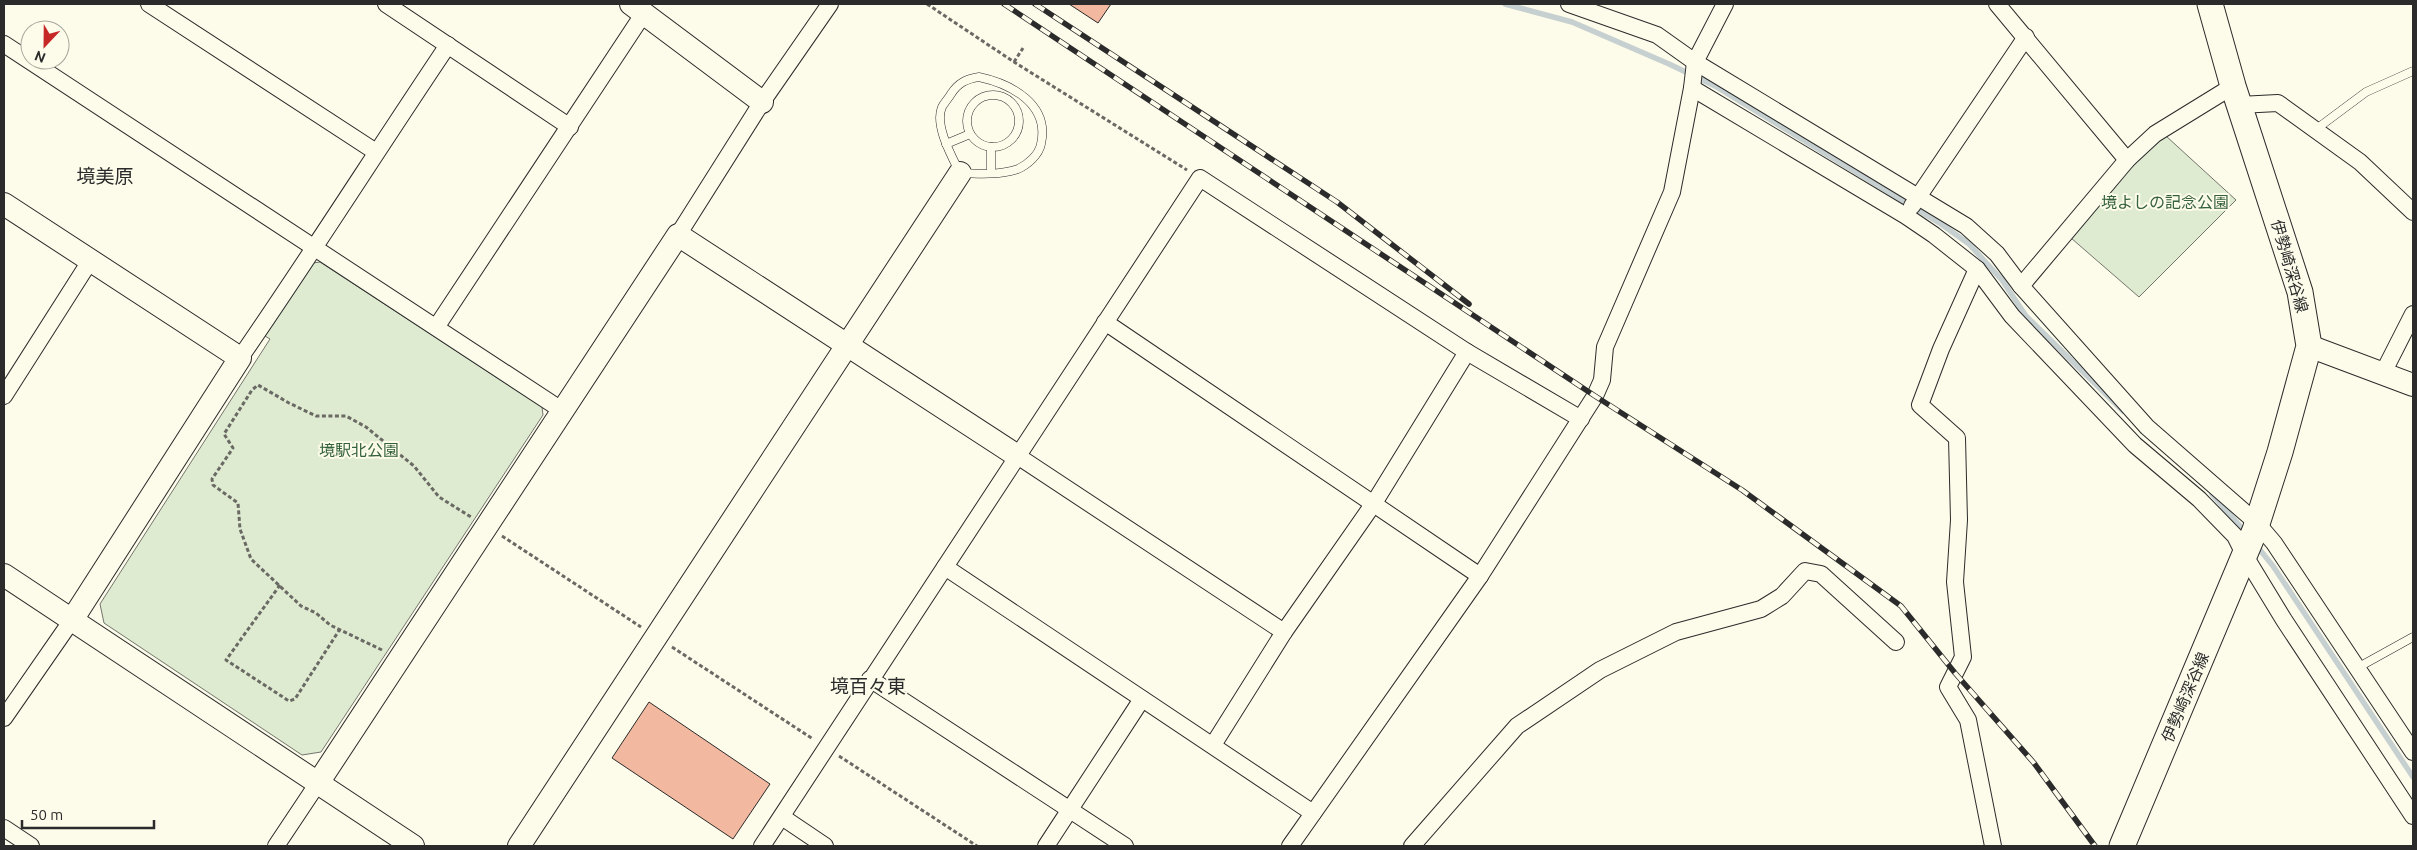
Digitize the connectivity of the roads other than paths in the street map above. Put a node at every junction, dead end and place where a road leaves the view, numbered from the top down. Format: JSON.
{"nodes":[{"id":1,"x":149,"y":4,"type":"edge"},
{"id":2,"x":386,"y":4,"type":"edge"},
{"id":3,"x":830,"y":4,"type":"edge"},
{"id":4,"x":1569,"y":4,"type":"edge"},
{"id":5,"x":1725,"y":4,"type":"edge"},
{"id":6,"x":1997,"y":4,"type":"edge"},
{"id":7,"x":2210,"y":4,"type":"edge"},
{"id":8,"x":637,"y":9,"type":"edge"},
{"id":9,"x":2026,"y":37,"type":"junction"},
{"id":10,"x":4,"y":44,"type":"edge"},
{"id":11,"x":448,"y":45,"type":"junction"},
{"id":12,"x":1695,"y":62,"type":"junction"},
{"id":13,"x":2413,"y":71,"type":"edge"},
{"id":14,"x":1692,"y":88,"type":"junction"},
{"id":15,"x":1014,"y":89,"type":"junction"},
{"id":16,"x":2236,"y":95,"type":"junction"},
{"id":17,"x":1006,"y":99,"type":"junction"},
{"id":18,"x":762,"y":102,"type":"junction"},
{"id":19,"x":570,"y":127,"type":"junction"},
{"id":20,"x":2315,"y":130,"type":"junction"},
{"id":21,"x":970,"y":134,"type":"junction"},
{"id":22,"x":946,"y":144,"type":"junction"},
{"id":23,"x":991,"y":147,"type":"junction"},
{"id":24,"x":376,"y":152,"type":"junction"},
{"id":25,"x":2127,"y":160,"type":"junction"},
{"id":26,"x":960,"y":173,"type":"junction"},
{"id":27,"x":991,"y":173,"type":"junction"},
{"id":28,"x":1916,"y":197,"type":"junction"},
{"id":29,"x":4,"y":204,"type":"edge"},
{"id":30,"x":2413,"y":212,"type":"edge"},
{"id":31,"x":1906,"y":216,"type":"junction"},
{"id":32,"x":678,"y":235,"type":"junction"},
{"id":33,"x":316,"y":247,"type":"junction"},
{"id":34,"x":90,"y":261,"type":"junction"},
{"id":35,"x":1977,"y":269,"type":"junction"},
{"id":36,"x":2021,"y":286,"type":"junction"},
{"id":37,"x":2413,"y":314,"type":"edge"},
{"id":38,"x":1105,"y":322,"type":"junction"},
{"id":39,"x":437,"y":326,"type":"junction"},
{"id":40,"x":848,"y":346,"type":"junction"},
{"id":41,"x":2309,"y":346,"type":"junction"},
{"id":42,"x":1467,"y":352,"type":"junction"},
{"id":43,"x":240,"y":358,"type":"junction"},
{"id":44,"x":2383,"y":373,"type":"junction"},
{"id":45,"x":2413,"y":384,"type":"edge"},
{"id":46,"x":4,"y":396,"type":"edge"},
{"id":47,"x":563,"y":411,"type":"junction"},
{"id":48,"x":1581,"y":419,"type":"junction"},
{"id":49,"x":1016,"y":455,"type":"junction"},
{"id":50,"x":1374,"y":503,"type":"junction"},
{"id":51,"x":2251,"y":539,"type":"junction"},
{"id":52,"x":945,"y":567,"type":"junction"},
{"id":53,"x":4,"y":575,"type":"edge"},
{"id":54,"x":1480,"y":576,"type":"junction"},
{"id":55,"x":72,"y":620,"type":"junction"},
{"id":56,"x":1284,"y":632,"type":"junction"},
{"id":57,"x":2413,"y":637,"type":"edge"},
{"id":58,"x":1896,"y":642,"type":"dead end"},
{"id":59,"x":2357,"y":668,"type":"junction"},
{"id":60,"x":870,"y":679,"type":"junction"},
{"id":61,"x":1142,"y":700,"type":"junction"},
{"id":62,"x":4,"y":718,"type":"edge"},
{"id":63,"x":1213,"y":745,"type":"junction"},
{"id":64,"x":2413,"y":752,"type":"edge"},
{"id":65,"x":318,"y":784,"type":"junction"},
{"id":66,"x":1069,"y":810,"type":"junction"},
{"id":67,"x":1313,"y":814,"type":"junction"},
{"id":68,"x":2413,"y":816,"type":"edge"},
{"id":69,"x":782,"y":817,"type":"junction"},
{"id":70,"x":4,"y":828,"type":"edge"},
{"id":71,"x":31,"y":846,"type":"edge"},
{"id":72,"x":276,"y":846,"type":"edge"},
{"id":73,"x":413,"y":846,"type":"edge"},
{"id":74,"x":520,"y":846,"type":"edge"},
{"id":75,"x":762,"y":846,"type":"edge"},
{"id":76,"x":826,"y":846,"type":"edge"},
{"id":77,"x":1046,"y":846,"type":"edge"},
{"id":78,"x":1125,"y":846,"type":"edge"},
{"id":79,"x":1290,"y":846,"type":"edge"},
{"id":80,"x":1412,"y":846,"type":"edge"},
{"id":81,"x":1994,"y":846,"type":"edge"},
{"id":82,"x":2122,"y":846,"type":"edge"}],
"edges":[{"from":1,"to":24,"type":"street"},
{"from":2,"to":11,"type":"street"},
{"from":3,"to":18,"type":"street"},
{"from":4,"to":12,"type":"street"},
{"from":5,"to":12,"type":"street"},
{"from":6,"to":9,"type":"street"},
{"from":7,"to":16,"type":"main road","name":"伊勢崎深谷線"},
{"from":8,"to":18,"type":"street"},
{"from":8,"to":19,"type":"street"},
{"from":9,"to":25,"type":"street"},
{"from":9,"to":28,"type":"street"},
{"from":10,"to":33,"type":"street"},
{"from":11,"to":19,"type":"street"},
{"from":11,"to":24,"type":"street"},
{"from":12,"to":14,"type":"street"},
{"from":12,"to":28,"type":"street"},
{"from":13,"to":20,"type":"lane"},
{"from":14,"to":31,"type":"street"},
{"from":14,"to":48,"type":"street"},
{"from":15,"to":17,"type":"lane"},
{"from":15,"to":22,"type":"lane"},
{"from":15,"to":27,"type":"lane"},
{"from":16,"to":20,"type":"street"},
{"from":16,"to":25,"type":"street"},
{"from":16,"to":41,"type":"main road","name":"伊勢崎深谷線"},
{"from":17,"to":21,"type":"lane"},
{"from":17,"to":23,"type":"lane"},
{"from":18,"to":32,"type":"street"},
{"from":19,"to":39,"type":"street"},
{"from":20,"to":30,"type":"street"},
{"from":21,"to":22,"type":"lane"},
{"from":21,"to":23,"type":"lane"},
{"from":22,"to":26,"type":"lane"},
{"from":23,"to":27,"type":"lane"},
{"from":24,"to":33,"type":"street"},
{"from":25,"to":36,"type":"street"},
{"from":26,"to":27,"type":"lane"},
{"from":26,"to":40,"type":"street"},
{"from":28,"to":31,"type":"street"},
{"from":28,"to":36,"type":"street"},
{"from":29,"to":34,"type":"street"},
{"from":31,"to":35,"type":"street"},
{"from":32,"to":40,"type":"street"},
{"from":32,"to":47,"type":"street"},
{"from":33,"to":39,"type":"street"},
{"from":33,"to":43,"type":"street"},
{"from":34,"to":43,"type":"street"},
{"from":34,"to":46,"type":"street"},
{"from":35,"to":51,"type":"street"},
{"from":35,"to":81,"type":"street"},
{"from":36,"to":51,"type":"street"},
{"from":37,"to":44,"type":"street"},
{"from":38,"to":42,"type":"street"},
{"from":38,"to":49,"type":"street"},
{"from":38,"to":50,"type":"street"},
{"from":39,"to":47,"type":"street"},
{"from":40,"to":49,"type":"street"},
{"from":40,"to":74,"type":"street"},
{"from":41,"to":44,"type":"street"},
{"from":41,"to":51,"type":"main road","name":"伊勢崎深谷線"},
{"from":42,"to":48,"type":"street"},
{"from":42,"to":50,"type":"street"},
{"from":43,"to":55,"type":"street"},
{"from":44,"to":45,"type":"street"},
{"from":47,"to":65,"type":"street"},
{"from":48,"to":54,"type":"street"},
{"from":49,"to":52,"type":"street"},
{"from":49,"to":56,"type":"street"},
{"from":50,"to":54,"type":"street"},
{"from":50,"to":56,"type":"street"},
{"from":51,"to":59,"type":"street"},
{"from":51,"to":68,"type":"street"},
{"from":51,"to":82,"type":"main road","name":"伊勢崎深谷線"},
{"from":52,"to":60,"type":"street"},
{"from":52,"to":61,"type":"street"},
{"from":53,"to":55,"type":"street"},
{"from":54,"to":67,"type":"street"},
{"from":55,"to":62,"type":"street"},
{"from":55,"to":65,"type":"street"},
{"from":56,"to":63,"type":"street"},
{"from":57,"to":59,"type":"lane"},
{"from":58,"to":80,"type":"street"},
{"from":59,"to":64,"type":"street"},
{"from":60,"to":66,"type":"street"},
{"from":60,"to":69,"type":"street"},
{"from":61,"to":63,"type":"street"},
{"from":61,"to":66,"type":"street"},
{"from":63,"to":67,"type":"street"},
{"from":65,"to":72,"type":"street"},
{"from":65,"to":73,"type":"street"},
{"from":66,"to":77,"type":"street"},
{"from":66,"to":78,"type":"street"},
{"from":67,"to":79,"type":"street"},
{"from":69,"to":75,"type":"street"},
{"from":69,"to":76,"type":"street"},
{"from":70,"to":71,"type":"street"}]}
